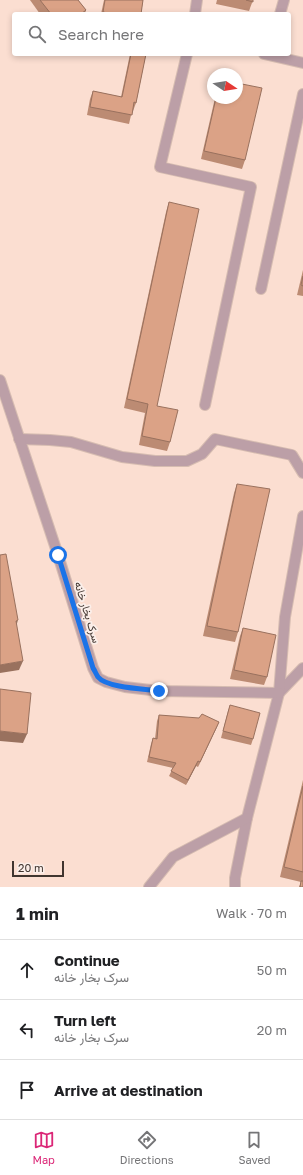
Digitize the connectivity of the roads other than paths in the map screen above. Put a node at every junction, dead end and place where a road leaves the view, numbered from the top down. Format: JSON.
{"nodes":[{"id":1,"x":197,"y":0,"type":"edge"},
{"id":2,"x":284,"y":0,"type":"edge"},
{"id":3,"x":195,"y":12,"type":"edge"},
{"id":4,"x":281,"y":12,"type":"edge"},
{"id":5,"x":187,"y":56,"type":"edge"},
{"id":6,"x":275,"y":56,"type":"edge"},
{"id":7,"x":303,"y":63,"type":"edge"},
{"id":8,"x":303,"y":94,"type":"edge"},
{"id":9,"x":261,"y":288,"type":"dead end"},
{"id":10,"x":0,"y":380,"type":"edge"},
{"id":11,"x":205,"y":405,"type":"dead end"},
{"id":12,"x":19,"y":439,"type":"junction"},
{"id":13,"x":303,"y":473,"type":"edge"},
{"id":14,"x":303,"y":516,"type":"edge"},
{"id":15,"x":303,"y":668,"type":"edge"},
{"id":16,"x":279,"y":693,"type":"junction"},
{"id":17,"x":247,"y":818,"type":"junction"},
{"id":18,"x":149,"y":887,"type":"edge"},
{"id":19,"x":235,"y":887,"type":"edge"}],
"edges":[{"from":1,"to":3,"type":"street"},
{"from":2,"to":4,"type":"street"},
{"from":5,"to":11,"type":"street"},
{"from":6,"to":7,"type":"street"},
{"from":8,"to":9,"type":"street"},
{"from":10,"to":12,"type":"street","name":"سرک بخار خانه"},
{"from":12,"to":13,"type":"street"},
{"from":12,"to":16,"type":"street","name":"سرک بخار خانه"},
{"from":14,"to":16,"type":"street"},
{"from":15,"to":16,"type":"street"},
{"from":16,"to":17,"type":"street"},
{"from":17,"to":18,"type":"street"},
{"from":17,"to":19,"type":"street"}]}
